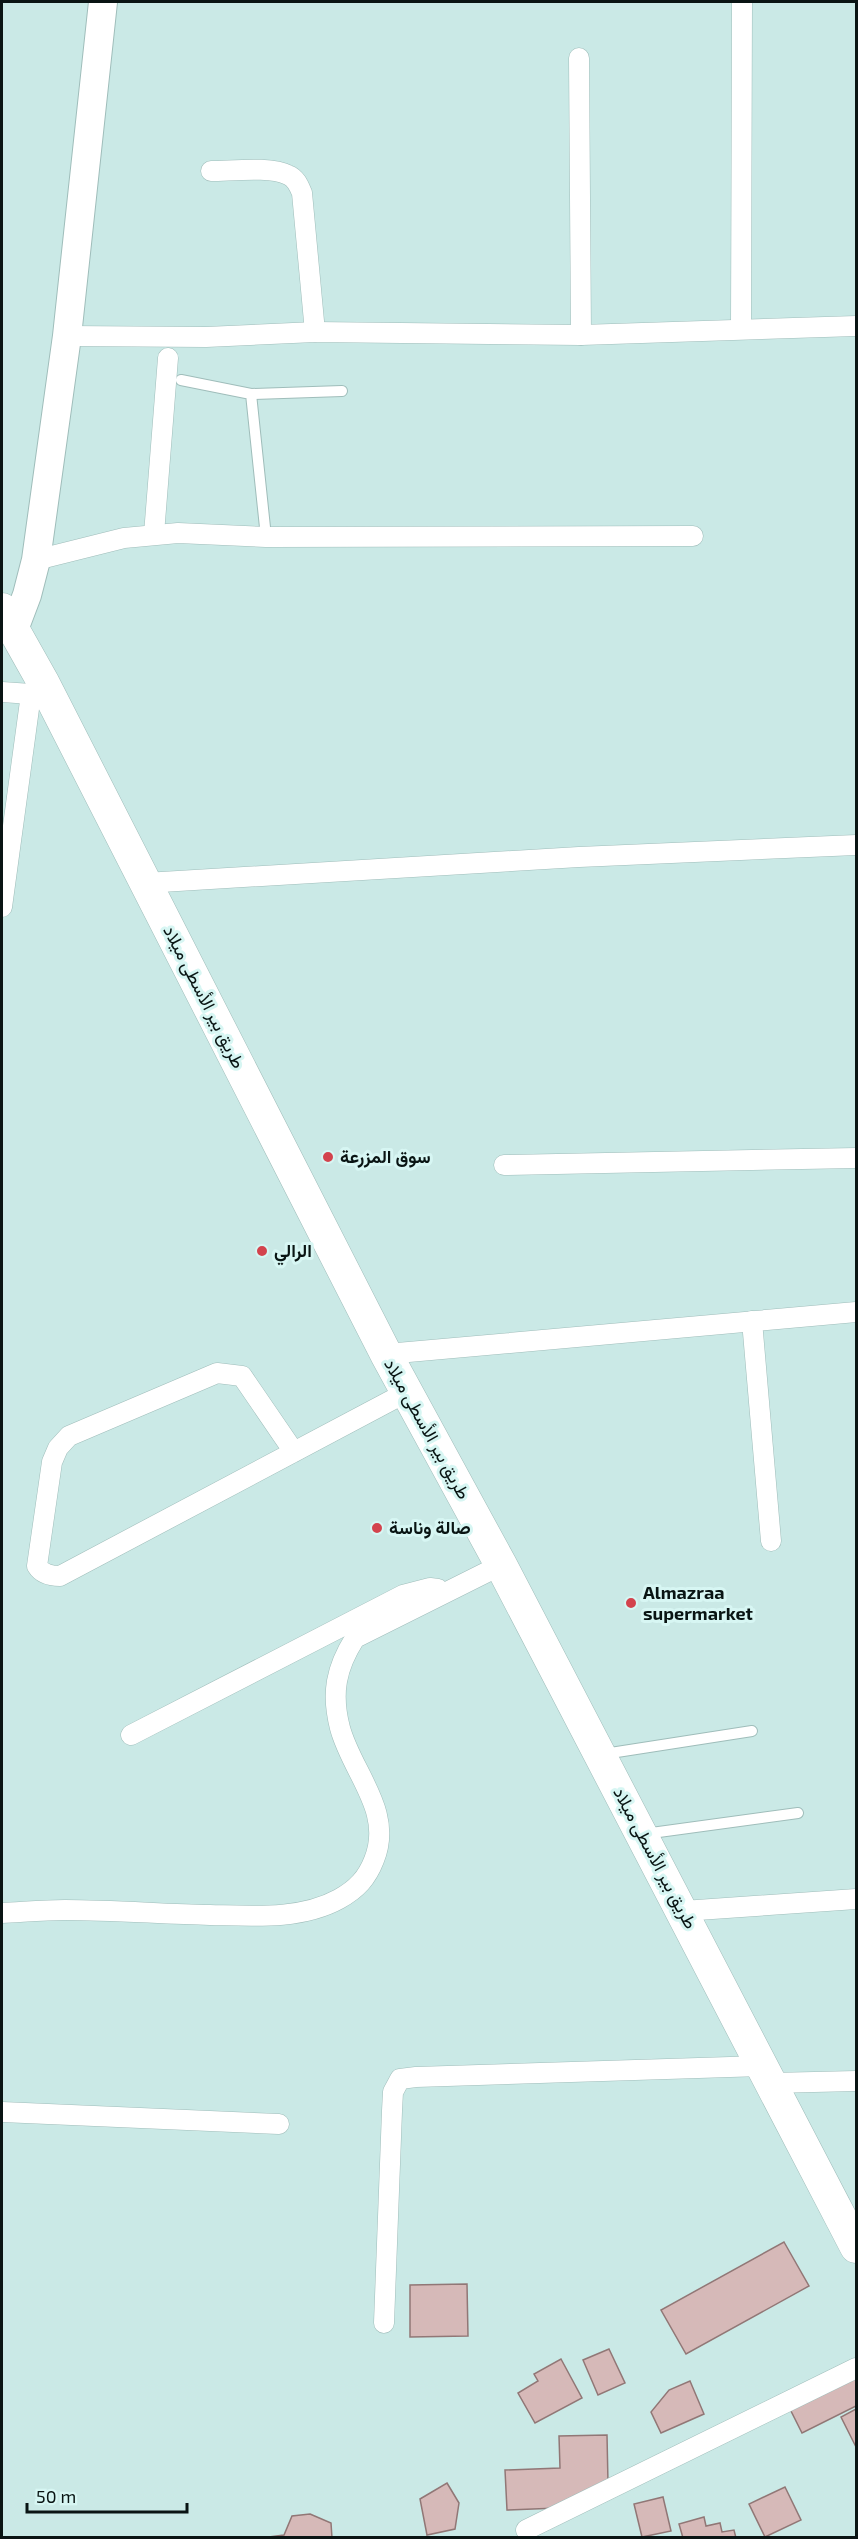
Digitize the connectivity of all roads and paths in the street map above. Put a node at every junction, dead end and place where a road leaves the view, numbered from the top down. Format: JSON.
{"nodes":[{"id":1,"x":103,"y":2,"type":"edge"},
{"id":2,"x":742,"y":2,"type":"edge"},
{"id":3,"x":579,"y":57,"type":"dead end"},
{"id":4,"x":211,"y":171,"type":"dead end"},
{"id":5,"x":856,"y":326,"type":"edge"},
{"id":6,"x":741,"y":328,"type":"junction"},
{"id":7,"x":315,"y":332,"type":"junction"},
{"id":8,"x":581,"y":335,"type":"junction"},
{"id":9,"x":67,"y":336,"type":"junction"},
{"id":10,"x":168,"y":358,"type":"dead end"},
{"id":11,"x":181,"y":380,"type":"dead end"},
{"id":12,"x":342,"y":391,"type":"dead end"},
{"id":13,"x":251,"y":394,"type":"junction"},
{"id":14,"x":154,"y":534,"type":"junction"},
{"id":15,"x":693,"y":536,"type":"dead end"},
{"id":16,"x":266,"y":537,"type":"junction"},
{"id":17,"x":36,"y":560,"type":"junction"},
{"id":18,"x":8,"y":620,"type":"edge"},
{"id":19,"x":37,"y":688,"type":"junction"},
{"id":20,"x":2,"y":692,"type":"edge"},
{"id":21,"x":856,"y":845,"type":"edge"},
{"id":22,"x":146,"y":883,"type":"junction"},
{"id":23,"x":2,"y":907,"type":"edge"},
{"id":24,"x":856,"y":1158,"type":"edge"},
{"id":25,"x":504,"y":1165,"type":"dead end"},
{"id":26,"x":856,"y":1312,"type":"edge"},
{"id":27,"x":752,"y":1321,"type":"junction"},
{"id":28,"x":386,"y":1354,"type":"junction"},
{"id":29,"x":407,"y":1392,"type":"junction"},
{"id":30,"x":294,"y":1452,"type":"junction"},
{"id":31,"x":771,"y":1541,"type":"dead end"},
{"id":32,"x":501,"y":1565,"type":"junction"},
{"id":33,"x":447,"y":1591,"type":"junction"},
{"id":34,"x":752,"y":1731,"type":"dead end"},
{"id":35,"x":131,"y":1735,"type":"dead end"},
{"id":36,"x":601,"y":1754,"type":"junction"},
{"id":37,"x":798,"y":1813,"type":"dead end"},
{"id":38,"x":642,"y":1834,"type":"junction"},
{"id":39,"x":856,"y":1899,"type":"edge"},
{"id":40,"x":683,"y":1911,"type":"junction"},
{"id":41,"x":2,"y":1913,"type":"edge"},
{"id":42,"x":767,"y":2074,"type":"junction"},
{"id":43,"x":856,"y":2081,"type":"edge"},
{"id":44,"x":2,"y":2112,"type":"edge"},
{"id":45,"x":279,"y":2124,"type":"dead end"},
{"id":46,"x":856,"y":2247,"type":"edge"},
{"id":47,"x":384,"y":2323,"type":"dead end"},
{"id":48,"x":856,"y":2368,"type":"edge"},
{"id":49,"x":525,"y":2530,"type":"dead end"}],
"edges":[{"from":1,"to":9,"type":"main road"},
{"from":2,"to":6,"type":"street"},
{"from":3,"to":8,"type":"street"},
{"from":4,"to":7,"type":"street"},
{"from":5,"to":6,"type":"street"},
{"from":6,"to":8,"type":"street"},
{"from":7,"to":8,"type":"street"},
{"from":7,"to":9,"type":"street"},
{"from":9,"to":17,"type":"main road"},
{"from":10,"to":14,"type":"street"},
{"from":11,"to":13,"type":"lane"},
{"from":12,"to":13,"type":"lane"},
{"from":13,"to":16,"type":"lane"},
{"from":14,"to":16,"type":"street"},
{"from":14,"to":17,"type":"street"},
{"from":15,"to":16,"type":"street"},
{"from":17,"to":18,"type":"main road"},
{"from":18,"to":19,"type":"main road","name":"طريق بير الأسطى ميلاد"},
{"from":19,"to":20,"type":"street"},
{"from":19,"to":22,"type":"main road","name":"طريق بير الأسطى ميلاد"},
{"from":19,"to":23,"type":"street"},
{"from":21,"to":22,"type":"street"},
{"from":22,"to":28,"type":"main road","name":"طريق بير الأسطى ميلاد"},
{"from":24,"to":25,"type":"street"},
{"from":26,"to":27,"type":"street"},
{"from":27,"to":28,"type":"street"},
{"from":27,"to":31,"type":"street"},
{"from":28,"to":29,"type":"main road","name":"طريق بير الأسطى ميلاد"},
{"from":29,"to":30,"type":"street"},
{"from":29,"to":32,"type":"main road","name":"طريق بير الأسطى ميلاد"},
{"from":30,"to":30,"type":"street"},
{"from":32,"to":33,"type":"street"},
{"from":32,"to":36,"type":"main road","name":"طريق بير الأسطى ميلاد"},
{"from":33,"to":35,"type":"street"},
{"from":33,"to":41,"type":"street"},
{"from":34,"to":36,"type":"lane"},
{"from":36,"to":38,"type":"main road","name":"طريق بير الأسطى ميلاد"},
{"from":37,"to":38,"type":"lane"},
{"from":38,"to":40,"type":"main road","name":"طريق بير الأسطى ميلاد"},
{"from":39,"to":40,"type":"street"},
{"from":40,"to":42,"type":"main road","name":"طريق بير الأسطى ميلاد"},
{"from":42,"to":43,"type":"street"},
{"from":42,"to":46,"type":"main road","name":"طريق بير الأسطى ميلاد"},
{"from":42,"to":47,"type":"street"},
{"from":44,"to":45,"type":"street"},
{"from":48,"to":49,"type":"street"}]}
